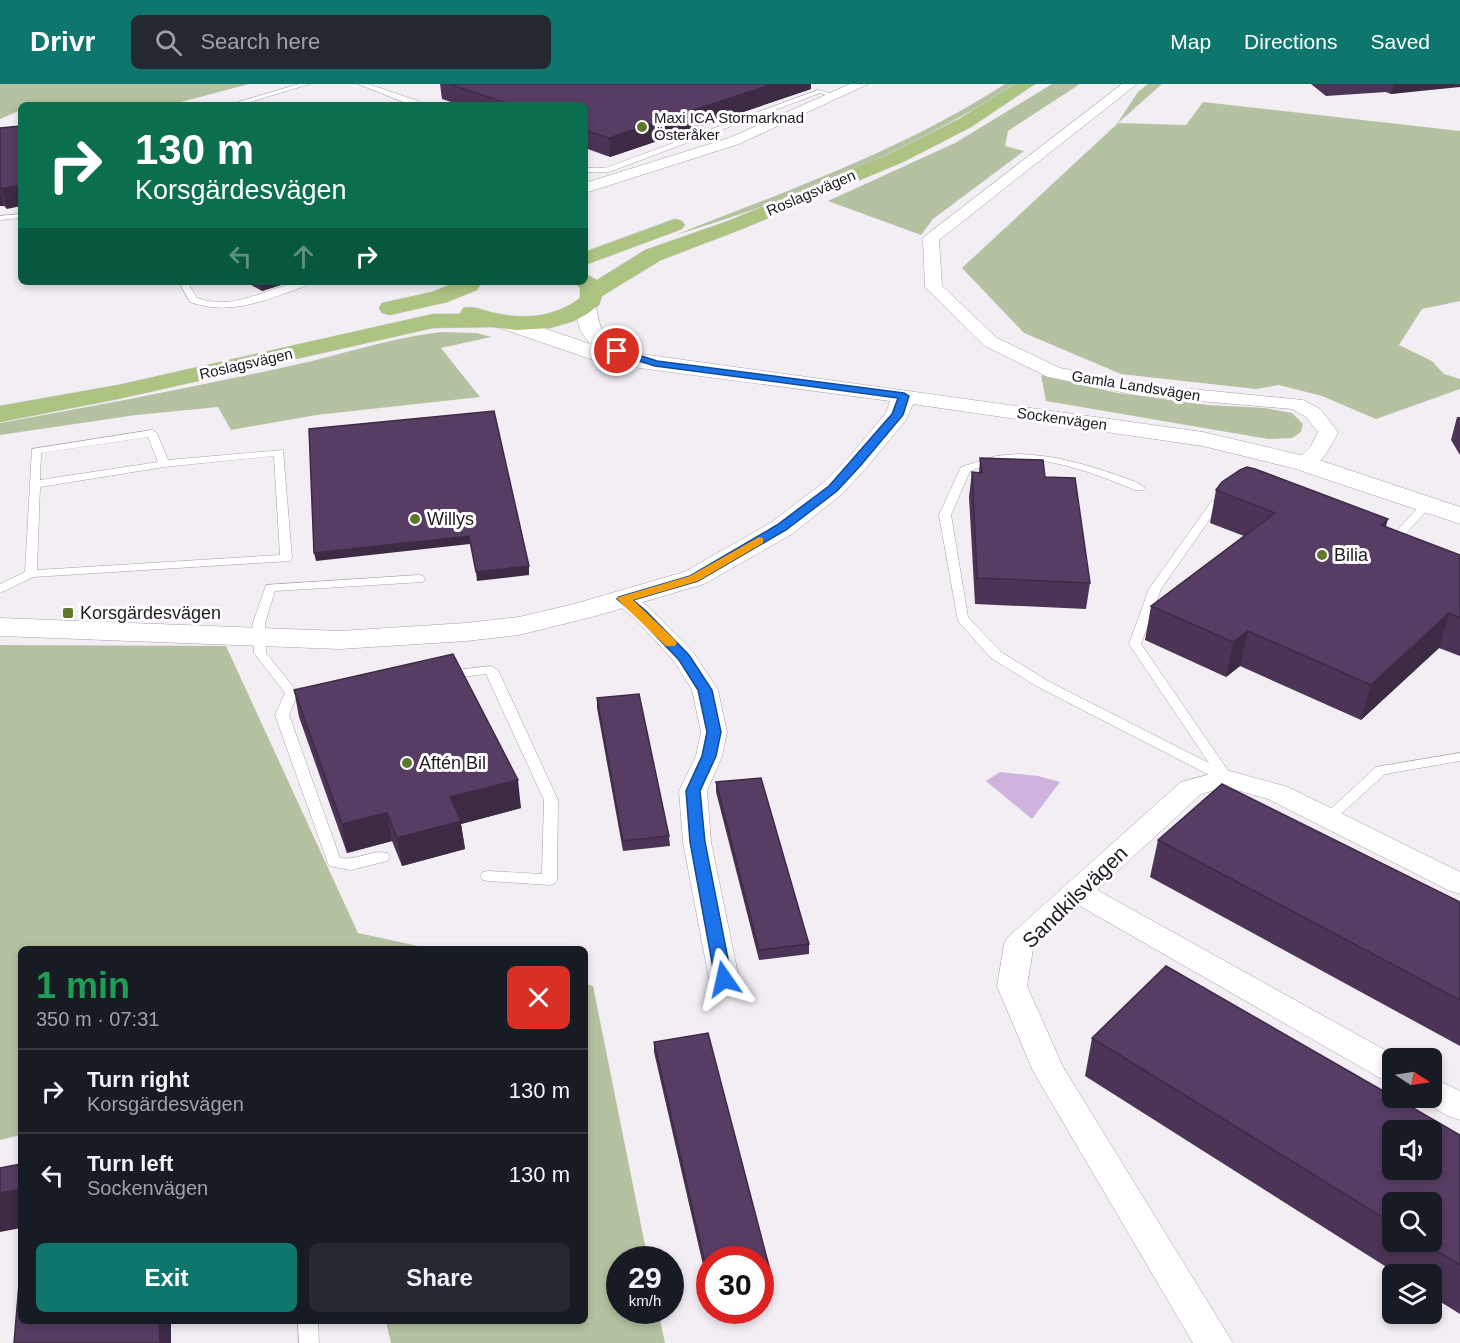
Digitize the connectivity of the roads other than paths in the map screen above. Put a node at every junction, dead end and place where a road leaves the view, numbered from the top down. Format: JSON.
{"nodes":[{"id":1,"x":307,"y":84,"type":"edge"},
{"id":2,"x":361,"y":84,"type":"edge"},
{"id":3,"x":861,"y":84,"type":"edge"},
{"id":4,"x":1027,"y":84,"type":"edge"},
{"id":5,"x":1130,"y":84,"type":"edge"},
{"id":6,"x":836,"y":96,"type":"junction"},
{"id":7,"x":243,"y":102,"type":"edge"},
{"id":8,"x":412,"y":102,"type":"edge"},
{"id":9,"x":588,"y":169,"type":"edge"},
{"id":10,"x":588,"y":187,"type":"edge"},
{"id":11,"x":18,"y":216,"type":"edge"},
{"id":12,"x":0,"y":218,"type":"edge"},
{"id":13,"x":694,"y":218,"type":"dead end"},
{"id":14,"x":588,"y":258,"type":"edge"},
{"id":15,"x":185,"y":285,"type":"edge"},
{"id":16,"x":298,"y":285,"type":"edge"},
{"id":17,"x":466,"y":285,"type":"edge"},
{"id":18,"x":469,"y":285,"type":"edge"},
{"id":19,"x":587,"y":294,"type":"edge"},
{"id":20,"x":498,"y":321,"type":"junction"},
{"id":21,"x":655,"y":363,"type":"junction"},
{"id":22,"x":0,"y":394,"type":"edge"},
{"id":23,"x":904,"y":396,"type":"junction"},
{"id":24,"x":0,"y":414,"type":"edge"},
{"id":25,"x":1304,"y":463,"type":"junction"},
{"id":26,"x":164,"y":464,"type":"junction"},
{"id":27,"x":35,"y":484,"type":"junction"},
{"id":28,"x":1139,"y":488,"type":"dead end"},
{"id":29,"x":1239,"y":493,"type":"edge"},
{"id":30,"x":1427,"y":504,"type":"junction"},
{"id":31,"x":1460,"y":516,"type":"edge"},
{"id":32,"x":1375,"y":531,"type":"edge"},
{"id":33,"x":32,"y":574,"type":"junction"},
{"id":34,"x":418,"y":579,"type":"dead end"},
{"id":35,"x":0,"y":590,"type":"edge"},
{"id":36,"x":623,"y":599,"type":"junction"},
{"id":37,"x":0,"y":627,"type":"edge"},
{"id":38,"x":258,"y":636,"type":"junction"},
{"id":39,"x":432,"y":677,"type":"edge"},
{"id":40,"x":327,"y":689,"type":"edge"},
{"id":41,"x":292,"y":693,"type":"junction"},
{"id":42,"x":1460,"y":757,"type":"edge"},
{"id":43,"x":1226,"y":778,"type":"junction"},
{"id":44,"x":1328,"y":818,"type":"junction"},
{"id":45,"x":382,"y":857,"type":"dead end"},
{"id":46,"x":488,"y":876,"type":"dead end"},
{"id":47,"x":1460,"y":884,"type":"edge"},
{"id":48,"x":1077,"y":892,"type":"junction"},
{"id":49,"x":724,"y":979,"type":"dead end"},
{"id":50,"x":1382,"y":1063,"type":"edge"},
{"id":51,"x":1442,"y":1096,"type":"edge"},
{"id":52,"x":1460,"y":1107,"type":"edge"},
{"id":53,"x":308,"y":1324,"type":"edge"},
{"id":54,"x":309,"y":1343,"type":"edge"},
{"id":55,"x":1214,"y":1343,"type":"edge"}],
"edges":[{"from":1,"to":7,"type":"lane"},
{"from":2,"to":8,"type":"lane"},
{"from":3,"to":6,"type":"street"},
{"from":4,"to":19,"type":"main road","name":"Roslagsvägen"},
{"from":5,"to":25,"type":"street","name":"Gamla Landsvägen"},
{"from":6,"to":9,"type":"lane"},
{"from":6,"to":10,"type":"street"},
{"from":11,"to":12,"type":"lane"},
{"from":13,"to":14,"type":"main road"},
{"from":15,"to":16,"type":"lane"},
{"from":17,"to":22,"type":"main road","name":"Roslagsvägen"},
{"from":18,"to":20,"type":"main road"},
{"from":19,"to":20,"type":"main road","name":"Roslagsvägen"},
{"from":19,"to":21,"type":"street","name":"Sockenvägen"},
{"from":20,"to":21,"type":"street","name":"Sockenvägen"},
{"from":20,"to":24,"type":"main road","name":"Roslagsvägen"},
{"from":21,"to":23,"type":"street","name":"Sockenvägen"},
{"from":23,"to":25,"type":"street","name":"Sockenvägen"},
{"from":23,"to":36,"type":"street"},
{"from":25,"to":30,"type":"street","name":"Sockenvägen"},
{"from":26,"to":27,"type":"lane"},
{"from":26,"to":27,"type":"lane"},
{"from":26,"to":33,"type":"lane"},
{"from":27,"to":33,"type":"lane"},
{"from":28,"to":43,"type":"lane"},
{"from":29,"to":43,"type":"lane"},
{"from":30,"to":31,"type":"street","name":"Sockenvägen"},
{"from":30,"to":32,"type":"lane"},
{"from":33,"to":35,"type":"lane"},
{"from":34,"to":38,"type":"lane"},
{"from":36,"to":38,"type":"street"},
{"from":36,"to":49,"type":"street"},
{"from":37,"to":38,"type":"street"},
{"from":38,"to":41,"type":"lane"},
{"from":39,"to":46,"type":"lane"},
{"from":40,"to":41,"type":"lane"},
{"from":41,"to":45,"type":"lane"},
{"from":42,"to":44,"type":"lane"},
{"from":43,"to":44,"type":"street"},
{"from":43,"to":48,"type":"street","name":"Sandkilsvägen"},
{"from":44,"to":47,"type":"street"},
{"from":48,"to":50,"type":"street"},
{"from":48,"to":55,"type":"street","name":"Sandkilsvägen"},
{"from":51,"to":52,"type":"street"},
{"from":53,"to":54,"type":"lane"}]}
